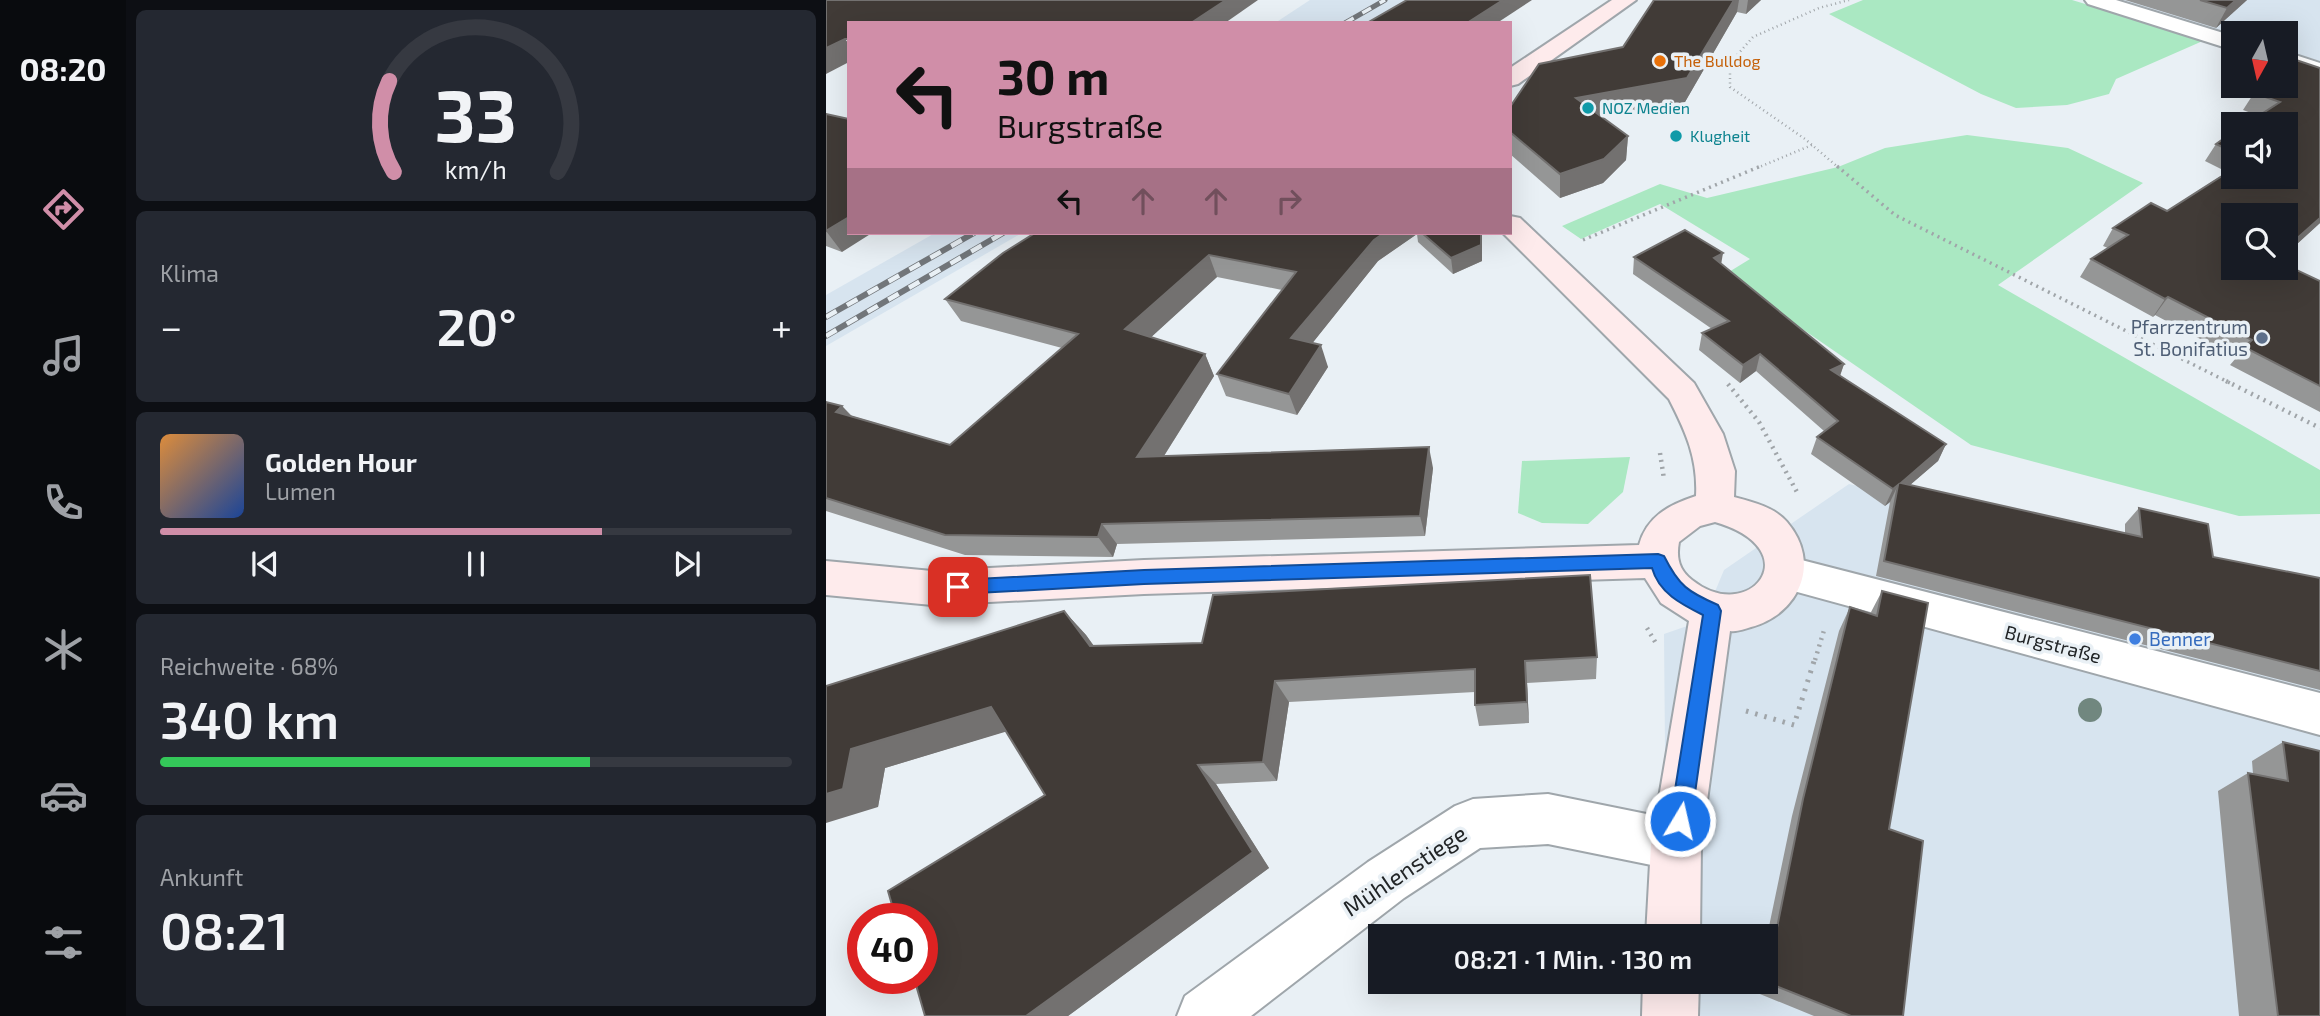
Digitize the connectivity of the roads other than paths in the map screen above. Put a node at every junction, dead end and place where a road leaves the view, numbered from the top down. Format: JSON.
{"nodes":[{"id":1,"x":1626,"y":0,"type":"edge"},
{"id":2,"x":2095,"y":0,"type":"edge"},
{"id":3,"x":2221,"y":39,"type":"edge"},
{"id":4,"x":2298,"y":63,"type":"edge"},
{"id":5,"x":2320,"y":70,"type":"edge"},
{"id":6,"x":1512,"y":78,"type":"edge"},
{"id":7,"x":1512,"y":226,"type":"edge"},
{"id":8,"x":1715,"y":507,"type":"junction"},
{"id":9,"x":1658,"y":561,"type":"junction"},
{"id":10,"x":1786,"y":573,"type":"junction"},
{"id":11,"x":826,"y":578,"type":"edge"},
{"id":12,"x":1712,"y":611,"type":"junction"},
{"id":13,"x":2320,"y":714,"type":"edge"},
{"id":14,"x":1676,"y":845,"type":"junction"},
{"id":15,"x":1673,"y":924,"type":"edge"},
{"id":16,"x":1671,"y":994,"type":"edge"},
{"id":17,"x":1205,"y":1016,"type":"edge"},
{"id":18,"x":1670,"y":1016,"type":"edge"}],
"edges":[{"from":1,"to":6,"type":"street"},
{"from":2,"to":3,"type":"street"},
{"from":4,"to":5,"type":"street"},
{"from":7,"to":8,"type":"street"},
{"from":8,"to":9,"type":"street"},
{"from":8,"to":10,"type":"street"},
{"from":9,"to":11,"type":"street"},
{"from":9,"to":12,"type":"street"},
{"from":10,"to":12,"type":"street"},
{"from":10,"to":13,"type":"street","name":"Burgstraße"},
{"from":12,"to":14,"type":"street"},
{"from":14,"to":15,"type":"street"},
{"from":14,"to":17,"type":"street","name":"Mühlenstiege"},
{"from":16,"to":18,"type":"street"}]}
